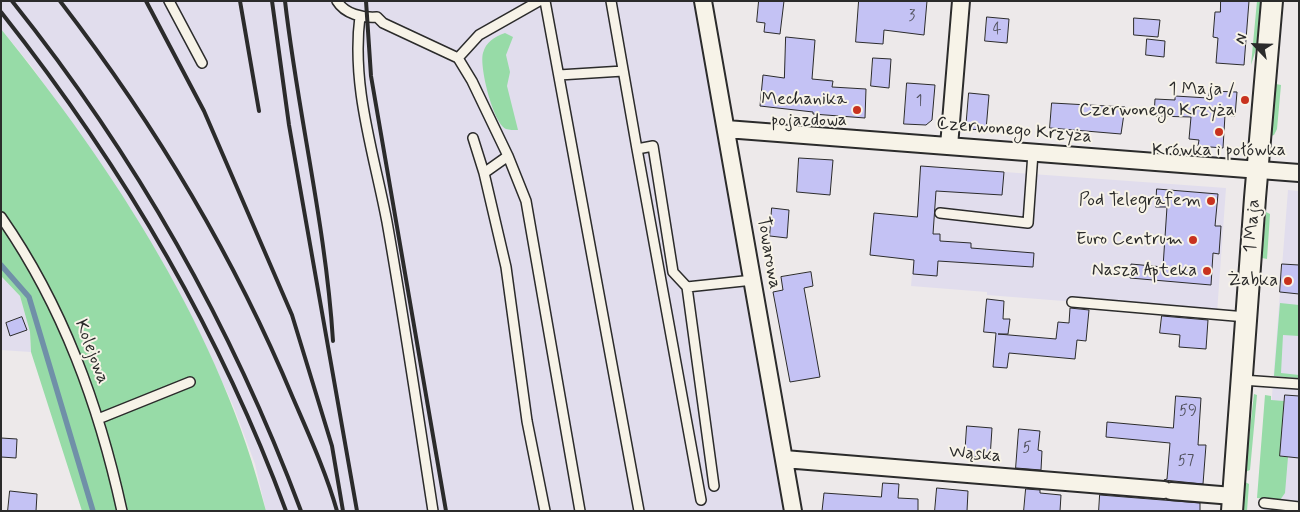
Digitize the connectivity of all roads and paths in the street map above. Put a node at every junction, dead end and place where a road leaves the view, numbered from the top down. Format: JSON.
{"nodes":[{"id":1,"x":169,"y":1,"type":"edge"},
{"id":2,"x":337,"y":1,"type":"edge"},
{"id":3,"x":539,"y":1,"type":"edge"},
{"id":4,"x":545,"y":1,"type":"edge"},
{"id":5,"x":612,"y":1,"type":"edge"},
{"id":6,"x":703,"y":1,"type":"edge"},
{"id":7,"x":961,"y":1,"type":"edge"},
{"id":8,"x":1272,"y":1,"type":"edge"},
{"id":9,"x":360,"y":16,"type":"junction"},
{"id":10,"x":458,"y":58,"type":"junction"},
{"id":11,"x":202,"y":63,"type":"dead end"},
{"id":12,"x":623,"y":71,"type":"junction"},
{"id":13,"x":559,"y":75,"type":"junction"},
{"id":14,"x":726,"y":129,"type":"junction"},
{"id":15,"x":473,"y":138,"type":"dead end"},
{"id":16,"x":949,"y":146,"type":"junction"},
{"id":17,"x":637,"y":149,"type":"junction"},
{"id":18,"x":1034,"y":153,"type":"junction"},
{"id":19,"x":508,"y":156,"type":"junction"},
{"id":20,"x":1257,"y":170,"type":"junction"},
{"id":21,"x":484,"y":173,"type":"junction"},
{"id":22,"x":1299,"y":173,"type":"edge"},
{"id":23,"x":940,"y":213,"type":"dead end"},
{"id":24,"x":1,"y":217,"type":"edge"},
{"id":25,"x":753,"y":280,"type":"junction"},
{"id":26,"x":687,"y":287,"type":"junction"},
{"id":27,"x":1072,"y":302,"type":"dead end"},
{"id":28,"x":1247,"y":317,"type":"junction"},
{"id":29,"x":1242,"y":380,"type":"junction"},
{"id":30,"x":190,"y":382,"type":"dead end"},
{"id":31,"x":1299,"y":384,"type":"edge"},
{"id":32,"x":98,"y":419,"type":"junction"},
{"id":33,"x":784,"y":459,"type":"junction"},
{"id":34,"x":714,"y":486,"type":"dead end"},
{"id":35,"x":700,"y":500,"type":"dead end"},
{"id":36,"x":1233,"y":503,"type":"edge"},
{"id":37,"x":1264,"y":503,"type":"dead end"},
{"id":38,"x":1299,"y":507,"type":"edge"},
{"id":39,"x":122,"y":511,"type":"edge"},
{"id":40,"x":433,"y":511,"type":"edge"},
{"id":41,"x":545,"y":511,"type":"edge"},
{"id":42,"x":580,"y":511,"type":"edge"},
{"id":43,"x":639,"y":511,"type":"edge"},
{"id":44,"x":793,"y":511,"type":"edge"}],
"edges":[{"from":1,"to":11,"type":"lane"},
{"from":2,"to":9,"type":"lane"},
{"from":3,"to":10,"type":"lane"},
{"from":4,"to":13,"type":"lane"},
{"from":5,"to":12,"type":"lane"},
{"from":6,"to":14,"type":"street","name":"Towarowa"},
{"from":7,"to":16,"type":"street"},
{"from":8,"to":20,"type":"street","name":"1 Maja"},
{"from":9,"to":10,"type":"lane"},
{"from":9,"to":40,"type":"lane"},
{"from":10,"to":19,"type":"lane"},
{"from":12,"to":13,"type":"lane"},
{"from":12,"to":17,"type":"lane"},
{"from":13,"to":43,"type":"lane"},
{"from":14,"to":16,"type":"street","name":"Czerwonego Krzyża"},
{"from":14,"to":25,"type":"street","name":"Towarowa"},
{"from":15,"to":21,"type":"lane"},
{"from":16,"to":18,"type":"street","name":"Czerwonego Krzyża"},
{"from":17,"to":26,"type":"lane"},
{"from":17,"to":35,"type":"lane"},
{"from":18,"to":20,"type":"street","name":"Czerwonego Krzyża"},
{"from":18,"to":23,"type":"lane"},
{"from":19,"to":21,"type":"lane"},
{"from":19,"to":42,"type":"lane"},
{"from":20,"to":22,"type":"street","name":"Czerwonego Krzyża"},
{"from":20,"to":28,"type":"street","name":"1 Maja"},
{"from":21,"to":41,"type":"lane"},
{"from":24,"to":32,"type":"lane","name":"Kolejowa"},
{"from":25,"to":26,"type":"lane"},
{"from":25,"to":33,"type":"street","name":"Towarowa"},
{"from":26,"to":34,"type":"lane"},
{"from":27,"to":28,"type":"lane"},
{"from":28,"to":29,"type":"street","name":"1 Maja"},
{"from":29,"to":31,"type":"lane"},
{"from":29,"to":36,"type":"street","name":"1 Maja"},
{"from":30,"to":32,"type":"lane"},
{"from":32,"to":39,"type":"lane","name":"Kolejowa"},
{"from":33,"to":36,"type":"street","name":"Wąska"},
{"from":33,"to":44,"type":"street","name":"Towarowa"},
{"from":37,"to":38,"type":"lane"}]}
